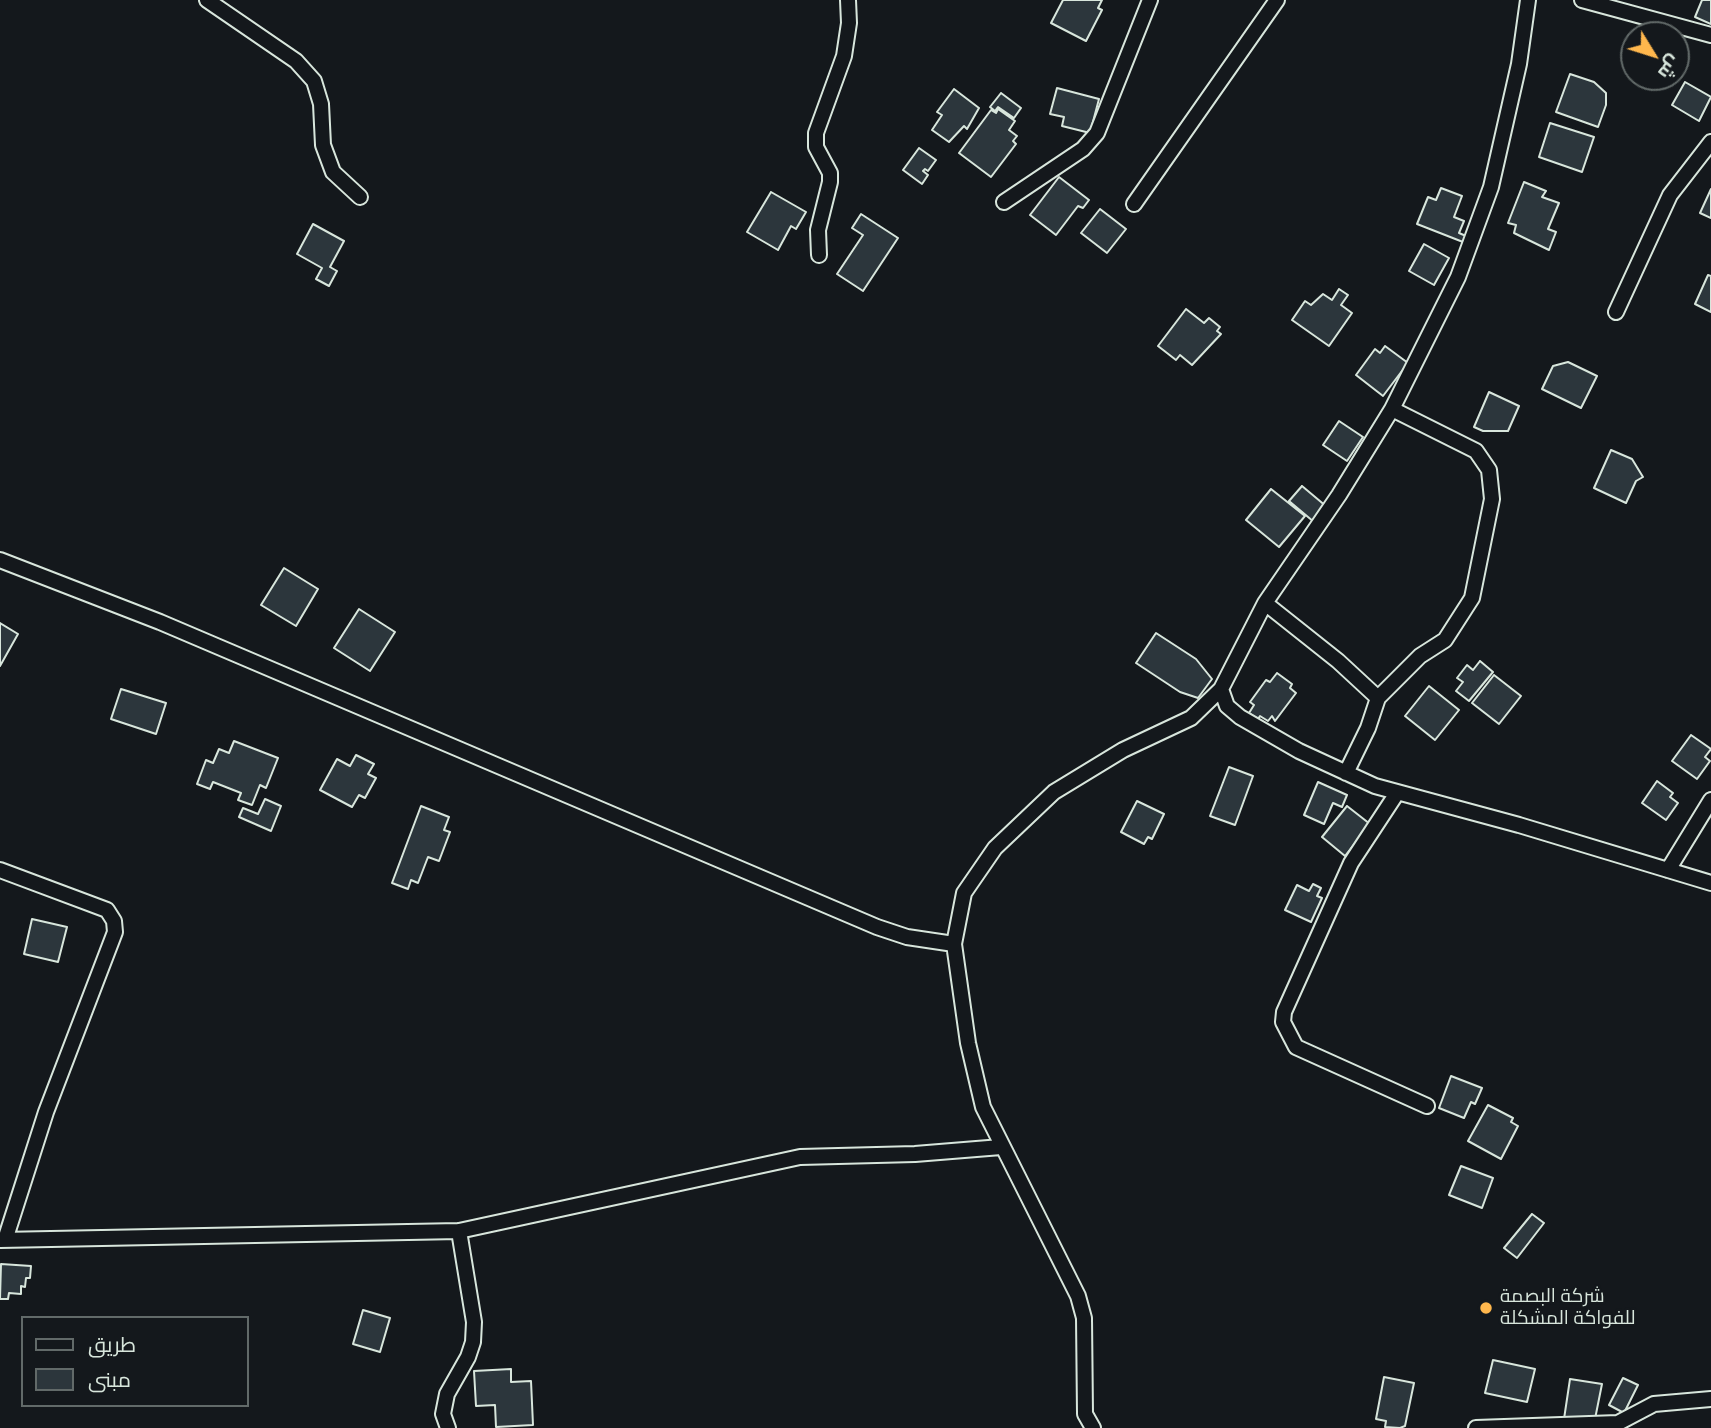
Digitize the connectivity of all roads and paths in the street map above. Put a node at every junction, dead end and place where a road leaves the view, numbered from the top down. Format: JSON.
{"nodes":[{"id":1,"x":207,"y":0,"type":"edge"},
{"id":2,"x":848,"y":0,"type":"edge"},
{"id":3,"x":1150,"y":0,"type":"edge"},
{"id":4,"x":1277,"y":0,"type":"edge"},
{"id":5,"x":1528,"y":0,"type":"edge"},
{"id":6,"x":1582,"y":0,"type":"edge"},
{"id":7,"x":1711,"y":35,"type":"edge"},
{"id":8,"x":1711,"y":142,"type":"edge"},
{"id":9,"x":360,"y":197,"type":"dead end"},
{"id":10,"x":1004,"y":202,"type":"dead end"},
{"id":11,"x":1134,"y":204,"type":"dead end"},
{"id":12,"x":819,"y":255,"type":"dead end"},
{"id":13,"x":1616,"y":312,"type":"dead end"},
{"id":14,"x":1392,"y":409,"type":"junction"},
{"id":15,"x":0,"y":560,"type":"edge"},
{"id":16,"x":1265,"y":603,"type":"junction"},
{"id":17,"x":1221,"y":689,"type":"junction"},
{"id":18,"x":1378,"y":698,"type":"junction"},
{"id":19,"x":1346,"y":773,"type":"junction"},
{"id":20,"x":1398,"y":793,"type":"junction"},
{"id":21,"x":1711,"y":800,"type":"edge"},
{"id":22,"x":0,"y":870,"type":"edge"},
{"id":23,"x":1668,"y":870,"type":"junction"},
{"id":24,"x":1711,"y":883,"type":"edge"},
{"id":25,"x":954,"y":944,"type":"junction"},
{"id":26,"x":1427,"y":1106,"type":"dead end"},
{"id":27,"x":1001,"y":1147,"type":"junction"},
{"id":28,"x":459,"y":1231,"type":"junction"},
{"id":29,"x":3,"y":1240,"type":"edge"},
{"id":30,"x":1711,"y":1399,"type":"edge"},
{"id":31,"x":448,"y":1428,"type":"edge"},
{"id":32,"x":1093,"y":1428,"type":"edge"},
{"id":33,"x":1476,"y":1428,"type":"edge"},
{"id":34,"x":1536,"y":1428,"type":"edge"}],
"edges":[{"from":1,"to":9,"type":"street"},
{"from":2,"to":12,"type":"street"},
{"from":3,"to":10,"type":"street"},
{"from":4,"to":11,"type":"street"},
{"from":5,"to":14,"type":"street"},
{"from":6,"to":7,"type":"street"},
{"from":8,"to":13,"type":"street"},
{"from":14,"to":16,"type":"street"},
{"from":14,"to":18,"type":"street"},
{"from":15,"to":25,"type":"street"},
{"from":16,"to":17,"type":"street"},
{"from":16,"to":18,"type":"street"},
{"from":17,"to":19,"type":"street"},
{"from":17,"to":25,"type":"street"},
{"from":18,"to":19,"type":"street"},
{"from":19,"to":20,"type":"street"},
{"from":20,"to":23,"type":"street"},
{"from":20,"to":26,"type":"street"},
{"from":21,"to":23,"type":"street"},
{"from":22,"to":29,"type":"street"},
{"from":23,"to":24,"type":"street"},
{"from":25,"to":27,"type":"street"},
{"from":27,"to":28,"type":"street"},
{"from":27,"to":32,"type":"street"},
{"from":28,"to":29,"type":"street"},
{"from":28,"to":31,"type":"street"},
{"from":30,"to":34,"type":"street"},
{"from":33,"to":34,"type":"street"}]}
